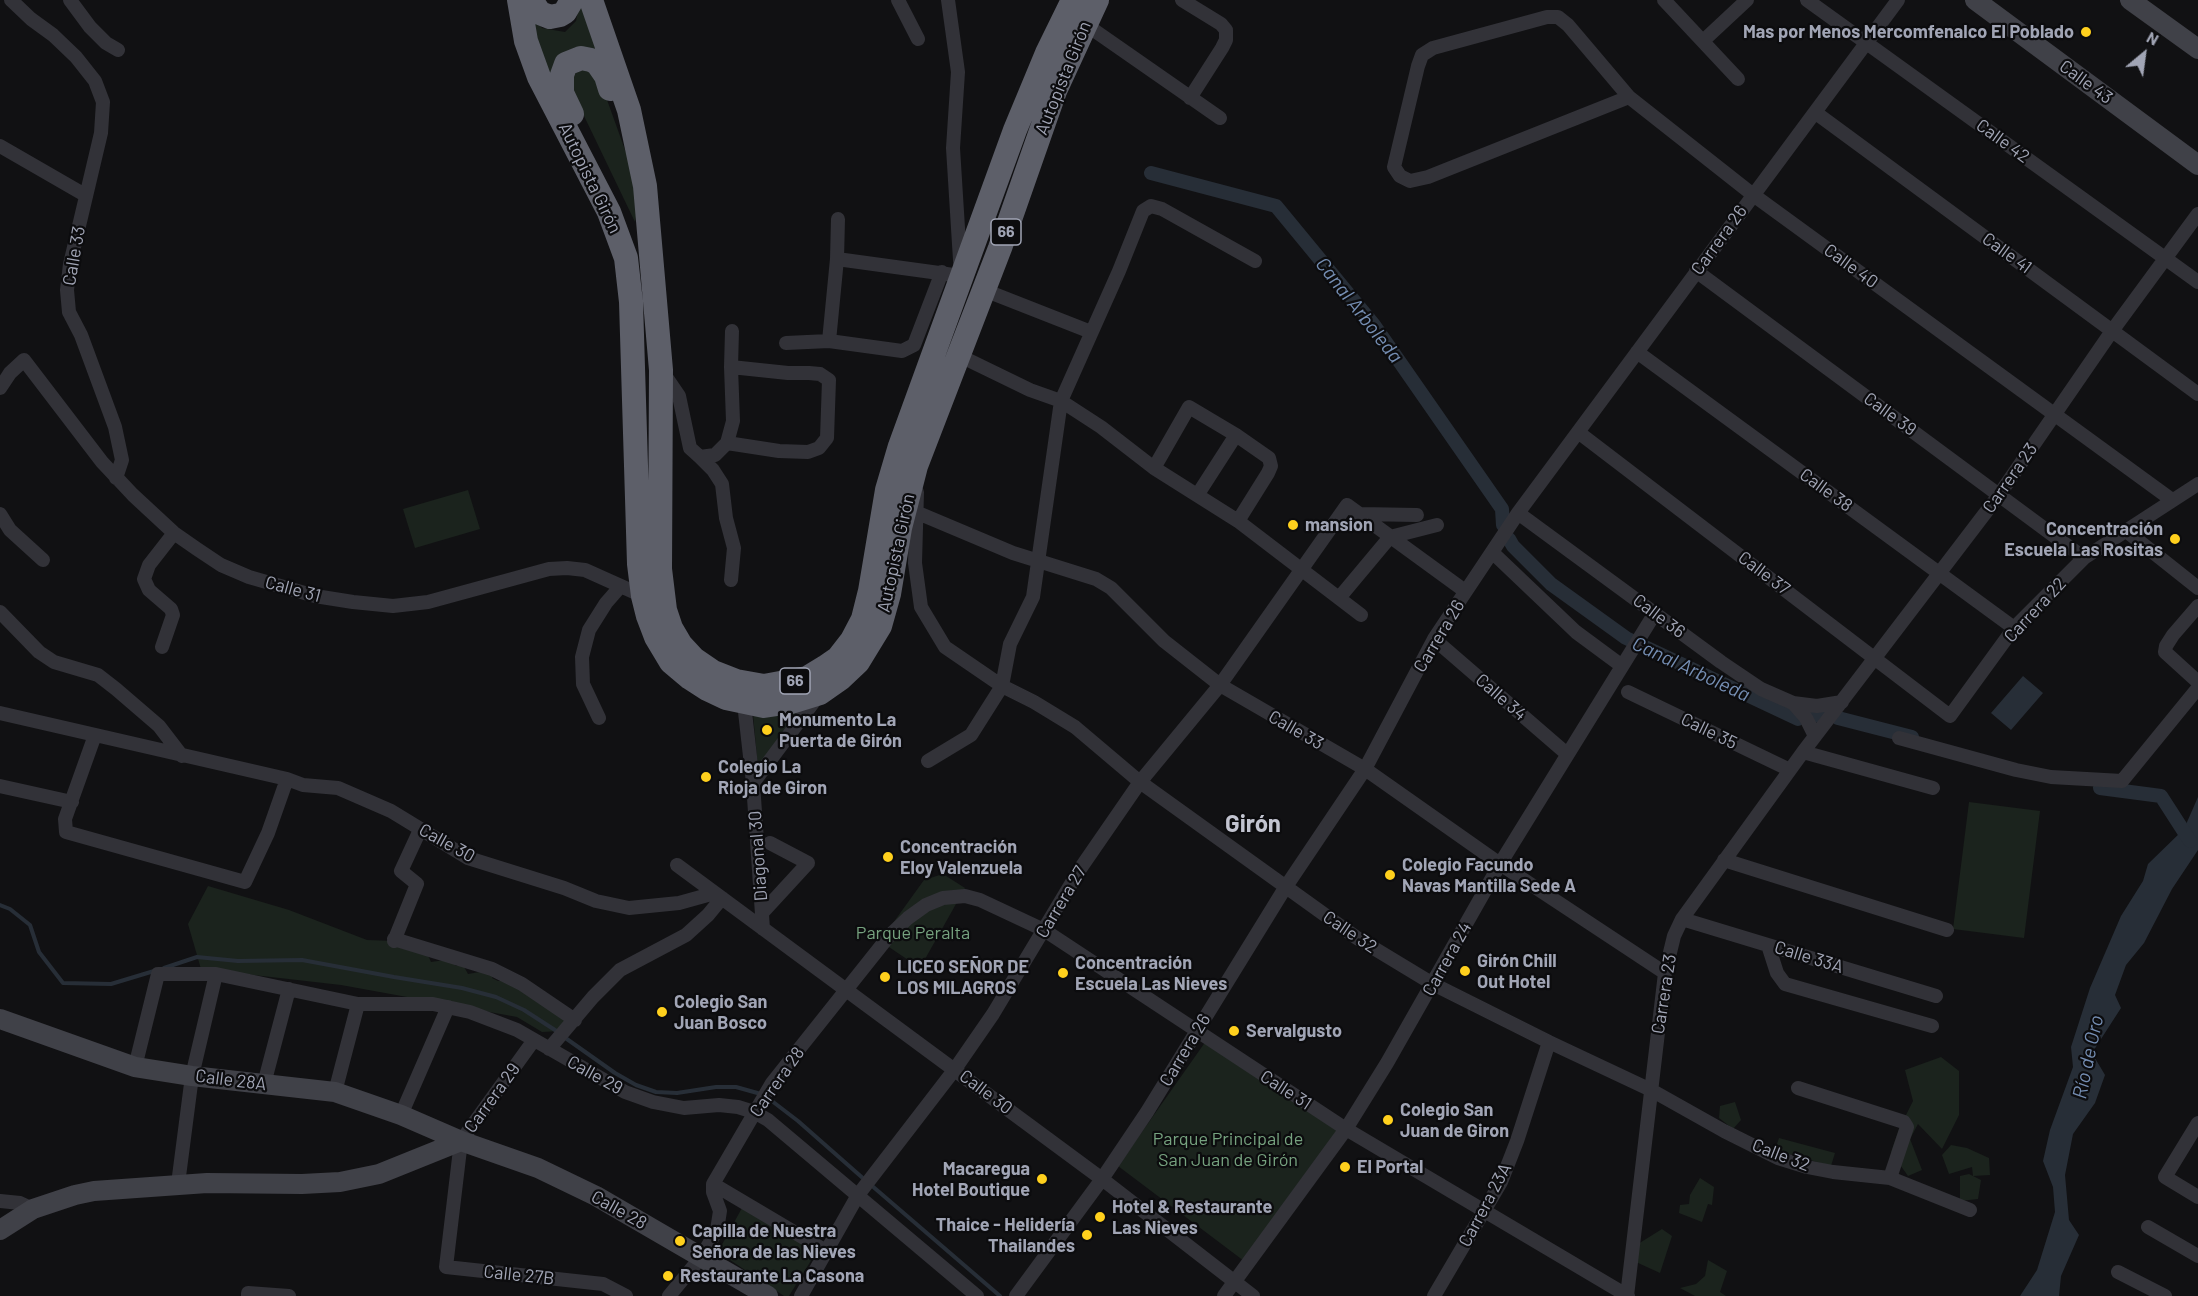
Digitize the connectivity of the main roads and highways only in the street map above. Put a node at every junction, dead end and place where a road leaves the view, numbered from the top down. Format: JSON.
{"nodes":[{"id":1,"x":519,"y":0,"type":"edge"},
{"id":2,"x":531,"y":0,"type":"edge"},
{"id":3,"x":572,"y":0,"type":"edge"},
{"id":4,"x":591,"y":0,"type":"edge"},
{"id":5,"x":1073,"y":0,"type":"edge"},
{"id":6,"x":1096,"y":0,"type":"edge"},
{"id":7,"x":642,"y":171,"type":"junction"},
{"id":8,"x":626,"y":258,"type":"junction"}],
"edges":[{"from":1,"to":8,"type":"highway","name":"Autopista Girón","number":"66"},
{"from":2,"to":3,"type":"highway"},
{"from":4,"to":7,"type":"highway","name":"Autopista Girón","number":"66"},
{"from":5,"to":7,"type":"highway","name":"Autopista Girón","number":"66"},
{"from":6,"to":8,"type":"highway","name":"Autopista Girón","number":"66"},
{"from":7,"to":8,"type":"highway"}]}
